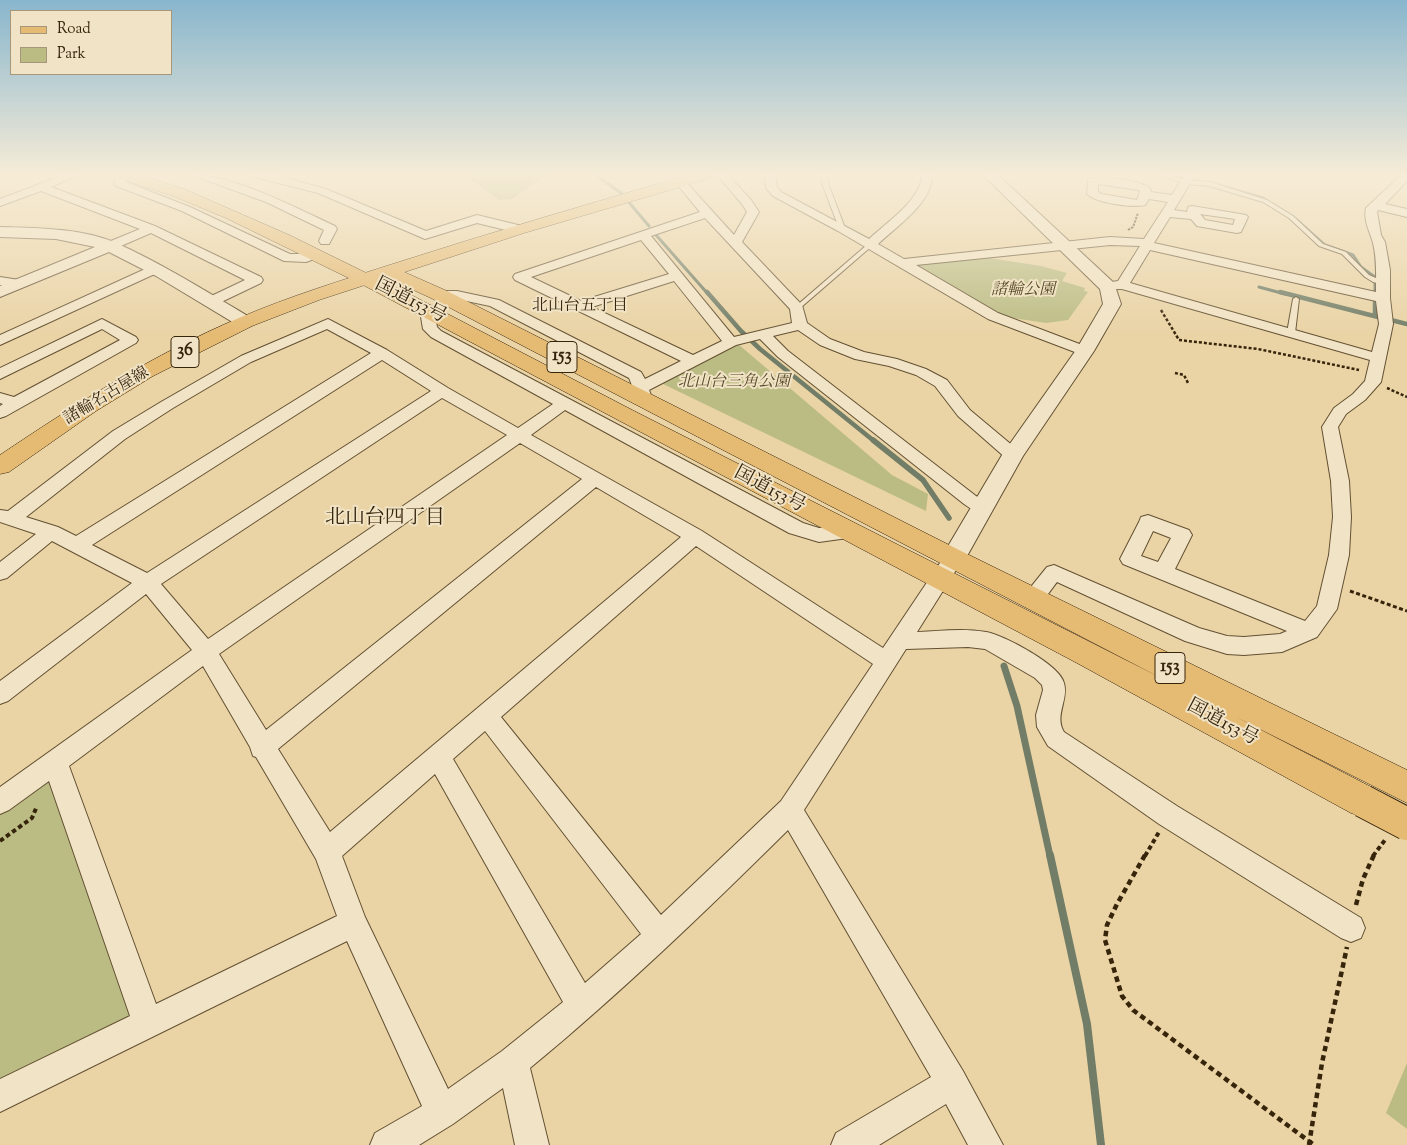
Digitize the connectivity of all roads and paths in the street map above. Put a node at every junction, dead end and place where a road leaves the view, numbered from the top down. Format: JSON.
{"nodes":[{"id":1,"x":270,"y":228,"type":"edge"},
{"id":2,"x":290,"y":228,"type":"edge"},
{"id":3,"x":330,"y":228,"type":"edge"},
{"id":4,"x":410,"y":228,"type":"edge"},
{"id":5,"x":446,"y":228,"type":"edge"},
{"id":6,"x":660,"y":228,"type":"edge"},
{"id":7,"x":722,"y":228,"type":"edge"},
{"id":8,"x":744,"y":228,"type":"edge"},
{"id":9,"x":842,"y":228,"type":"edge"},
{"id":10,"x":888,"y":228,"type":"edge"},
{"id":11,"x":1045,"y":228,"type":"edge"},
{"id":12,"x":1129,"y":228,"type":"edge"},
{"id":13,"x":1156,"y":228,"type":"edge"},
{"id":14,"x":1303,"y":228,"type":"edge"},
{"id":15,"x":1375,"y":228,"type":"edge"},
{"id":16,"x":152,"y":229,"type":"joint"},
{"id":17,"x":518,"y":229,"type":"edge"},
{"id":18,"x":0,"y":232,"type":"edge"},
{"id":19,"x":643,"y":234,"type":"junction"},
{"id":20,"x":1130,"y":240,"type":"junction"},
{"id":21,"x":736,"y":242,"type":"junction"},
{"id":22,"x":1147,"y":244,"type":"junction"},
{"id":23,"x":870,"y":245,"type":"junction"},
{"id":24,"x":110,"y":246,"type":"junction"},
{"id":25,"x":1063,"y":246,"type":"junction"},
{"id":26,"x":320,"y":248,"type":"junction"},
{"id":27,"x":903,"y":263,"type":"junction"},
{"id":28,"x":154,"y":269,"type":"junction"},
{"id":29,"x":387,"y":272,"type":"junction"},
{"id":30,"x":677,"y":276,"type":"junction"},
{"id":31,"x":365,"y":278,"type":"junction"},
{"id":32,"x":0,"y":281,"type":"edge"},
{"id":33,"x":21,"y":284,"type":"junction"},
{"id":34,"x":1115,"y":286,"type":"junction"},
{"id":35,"x":1383,"y":290,"type":"junction"},
{"id":36,"x":0,"y":292,"type":"edge"},
{"id":37,"x":1153,"y":294,"type":"junction"},
{"id":38,"x":1296,"y":299,"type":"dead end"},
{"id":39,"x":210,"y":302,"type":"junction"},
{"id":40,"x":433,"y":303,"type":"junction"},
{"id":41,"x":580,"y":306,"type":"junction"},
{"id":42,"x":797,"y":308,"type":"junction"},
{"id":43,"x":245,"y":322,"type":"junction"},
{"id":44,"x":800,"y":325,"type":"junction"},
{"id":45,"x":1291,"y":333,"type":"junction"},
{"id":46,"x":759,"y":334,"type":"junction"},
{"id":47,"x":0,"y":341,"type":"edge"},
{"id":48,"x":736,"y":341,"type":"junction"},
{"id":49,"x":1085,"y":351,"type":"junction"},
{"id":50,"x":382,"y":353,"type":"junction"},
{"id":51,"x":1378,"y":358,"type":"junction"},
{"id":52,"x":693,"y":361,"type":"junction"},
{"id":53,"x":0,"y":374,"type":"edge"},
{"id":54,"x":1175,"y":374,"type":"dead end"},
{"id":55,"x":1374,"y":378,"type":"junction"},
{"id":56,"x":1188,"y":383,"type":"dead end"},
{"id":57,"x":442,"y":391,"type":"junction"},
{"id":58,"x":644,"y":393,"type":"junction"},
{"id":59,"x":1407,"y":397,"type":"edge"},
{"id":60,"x":8,"y":401,"type":"edge"},
{"id":61,"x":564,"y":404,"type":"junction"},
{"id":62,"x":0,"y":413,"type":"edge"},
{"id":63,"x":519,"y":434,"type":"junction"},
{"id":64,"x":1013,"y":455,"type":"junction"},
{"id":65,"x":0,"y":466,"type":"edge"},
{"id":66,"x":594,"y":479,"type":"junction"},
{"id":67,"x":984,"y":508,"type":"junction"},
{"id":68,"x":6,"y":517,"type":"edge"},
{"id":69,"x":52,"y":532,"type":"junction"},
{"id":70,"x":848,"y":532,"type":"junction"},
{"id":71,"x":695,"y":536,"type":"junction"},
{"id":72,"x":77,"y":545,"type":"junction"},
{"id":73,"x":947,"y":569,"type":"junction"},
{"id":74,"x":0,"y":573,"type":"edge"},
{"id":75,"x":1163,"y":573,"type":"dead end"},
{"id":76,"x":148,"y":582,"type":"junction"},
{"id":77,"x":1332,"y":585,"type":"junction"},
{"id":78,"x":1032,"y":598,"type":"junction"},
{"id":79,"x":1407,"y":611,"type":"edge"},
{"id":80,"x":1309,"y":632,"type":"junction"},
{"id":81,"x":900,"y":641,"type":"junction"},
{"id":82,"x":206,"y":652,"type":"junction"},
{"id":83,"x":887,"y":662,"type":"junction"},
{"id":84,"x":0,"y":694,"type":"edge"},
{"id":85,"x":486,"y":715,"type":"junction"},
{"id":86,"x":262,"y":748,"type":"junction"},
{"id":87,"x":438,"y":756,"type":"junction"},
{"id":88,"x":55,"y":762,"type":"junction"},
{"id":89,"x":1397,"y":782,"type":"edge"},
{"id":90,"x":0,"y":802,"type":"edge"},
{"id":91,"x":37,"y":806,"type":"dead end"},
{"id":92,"x":790,"y":810,"type":"junction"},
{"id":93,"x":1168,"y":815,"type":"junction"},
{"id":94,"x":1398,"y":829,"type":"edge"},
{"id":95,"x":0,"y":840,"type":"edge"},
{"id":96,"x":327,"y":852,"type":"junction"},
{"id":97,"x":353,"y":923,"type":"junction"},
{"id":98,"x":1351,"y":928,"type":"junction"},
{"id":99,"x":660,"y":936,"type":"junction"},
{"id":100,"x":582,"y":1006,"type":"junction"},
{"id":101,"x":148,"y":1023,"type":"junction"},
{"id":102,"x":513,"y":1062,"type":"junction"},
{"id":103,"x":952,"y":1082,"type":"junction"},
{"id":104,"x":0,"y":1096,"type":"edge"},
{"id":105,"x":442,"y":1113,"type":"junction"},
{"id":106,"x":1311,"y":1144,"type":"edge"},
{"id":107,"x":387,"y":1145,"type":"edge"},
{"id":108,"x":532,"y":1145,"type":"edge"},
{"id":109,"x":848,"y":1145,"type":"edge"},
{"id":110,"x":986,"y":1145,"type":"edge"}],
"edges":[{"from":1,"to":26,"type":"main road","name":"国道153号","number":"153"},
{"from":2,"to":26,"type":"main road","name":"国道153号","number":"153"},
{"from":3,"to":26,"type":"street"},
{"from":4,"to":5,"type":"street"},
{"from":6,"to":19,"type":"street"},
{"from":7,"to":21,"type":"street"},
{"from":8,"to":21,"type":"street"},
{"from":9,"to":23,"type":"street"},
{"from":10,"to":23,"type":"street"},
{"from":11,"to":25,"type":"street"},
{"from":12,"to":20,"type":"path"},
{"from":13,"to":22,"type":"street"},
{"from":14,"to":35,"type":"lane"},
{"from":15,"to":35,"type":"street"},
{"from":16,"to":24,"type":"street"},
{"from":16,"to":39,"type":"street"},
{"from":17,"to":29,"type":"main road","number":"36"},
{"from":18,"to":24,"type":"street"},
{"from":19,"to":30,"type":"street"},
{"from":19,"to":41,"type":"street"},
{"from":20,"to":22,"type":"street"},
{"from":20,"to":25,"type":"street"},
{"from":21,"to":42,"type":"street"},
{"from":22,"to":34,"type":"street"},
{"from":22,"to":35,"type":"street"},
{"from":23,"to":27,"type":"street"},
{"from":23,"to":42,"type":"lane"},
{"from":24,"to":28,"type":"street"},
{"from":24,"to":33,"type":"street"},
{"from":25,"to":27,"type":"street"},
{"from":25,"to":34,"type":"street"},
{"from":26,"to":29,"type":"main road","name":"国道153号","number":"153"},
{"from":26,"to":31,"type":"main road","name":"国道153号","number":"153"},
{"from":27,"to":49,"type":"street"},
{"from":28,"to":39,"type":"street"},
{"from":28,"to":47,"type":"street"},
{"from":29,"to":31,"type":"main road","name":"諸輪名古屋線","number":"36"},
{"from":29,"to":40,"type":"main road","name":"国道153号","number":"153"},
{"from":30,"to":41,"type":"street"},
{"from":30,"to":48,"type":"street"},
{"from":31,"to":40,"type":"main road","name":"国道153号","number":"153"},
{"from":31,"to":43,"type":"main road","name":"諸輪名古屋線","number":"36"},
{"from":32,"to":33,"type":"street"},
{"from":33,"to":36,"type":"street"},
{"from":34,"to":37,"type":"street"},
{"from":34,"to":49,"type":"street"},
{"from":35,"to":51,"type":"street"},
{"from":37,"to":45,"type":"street"},
{"from":37,"to":55,"type":"path"},
{"from":38,"to":45,"type":"lane"},
{"from":39,"to":43,"type":"street"},
{"from":40,"to":58,"type":"main road","name":"国道153号","number":"153"},
{"from":40,"to":61,"type":"street"},
{"from":40,"to":70,"type":"main road","name":"国道153号","number":"153"},
{"from":41,"to":52,"type":"street"},
{"from":42,"to":44,"type":"street"},
{"from":43,"to":65,"type":"main road","name":"諸輪名古屋線","number":"36"},
{"from":44,"to":46,"type":"street"},
{"from":44,"to":64,"type":"street"},
{"from":45,"to":51,"type":"street"},
{"from":46,"to":48,"type":"street"},
{"from":46,"to":67,"type":"street"},
{"from":48,"to":52,"type":"street"},
{"from":49,"to":64,"type":"street"},
{"from":50,"to":57,"type":"street"},
{"from":50,"to":68,"type":"street"},
{"from":50,"to":72,"type":"street"},
{"from":51,"to":55,"type":"street"},
{"from":52,"to":58,"type":"street"},
{"from":53,"to":60,"type":"street"},
{"from":54,"to":56,"type":"path"},
{"from":55,"to":59,"type":"path"},
{"from":55,"to":77,"type":"street"},
{"from":57,"to":63,"type":"street"},
{"from":57,"to":76,"type":"street"},
{"from":58,"to":73,"type":"main road","name":"国道153号","number":"153"},
{"from":60,"to":62,"type":"street"},
{"from":61,"to":63,"type":"street"},
{"from":61,"to":70,"type":"street"},
{"from":63,"to":66,"type":"street"},
{"from":63,"to":82,"type":"street"},
{"from":64,"to":67,"type":"street"},
{"from":66,"to":71,"type":"street"},
{"from":66,"to":86,"type":"street"},
{"from":67,"to":73,"type":"street"},
{"from":68,"to":69,"type":"street"},
{"from":69,"to":72,"type":"street"},
{"from":69,"to":74,"type":"street"},
{"from":70,"to":73,"type":"main road","name":"国道153号","number":"153"},
{"from":71,"to":83,"type":"street"},
{"from":71,"to":85,"type":"street"},
{"from":72,"to":76,"type":"street"},
{"from":73,"to":78,"type":"main road","name":"国道153号","number":"153"},
{"from":73,"to":81,"type":"street"},
{"from":73,"to":94,"type":"main road","name":"国道153号","number":"153","bridge":true},
{"from":75,"to":80,"type":"street"},
{"from":76,"to":82,"type":"street"},
{"from":76,"to":84,"type":"street"},
{"from":77,"to":79,"type":"path"},
{"from":77,"to":80,"type":"street"},
{"from":78,"to":80,"type":"street"},
{"from":78,"to":89,"type":"main road","name":"国道153号","number":"153"},
{"from":81,"to":83,"type":"street"},
{"from":81,"to":93,"type":"street"},
{"from":82,"to":86,"type":"street"},
{"from":82,"to":88,"type":"street"},
{"from":83,"to":92,"type":"street"},
{"from":85,"to":87,"type":"street"},
{"from":85,"to":99,"type":"street"},
{"from":86,"to":96,"type":"street"},
{"from":87,"to":96,"type":"street"},
{"from":87,"to":100,"type":"street"},
{"from":88,"to":90,"type":"street"},
{"from":88,"to":101,"type":"street"},
{"from":91,"to":95,"type":"path"},
{"from":92,"to":99,"type":"street"},
{"from":92,"to":103,"type":"street"},
{"from":93,"to":98,"type":"street"},
{"from":93,"to":106,"type":"path"},
{"from":94,"to":98,"type":"path"},
{"from":96,"to":97,"type":"street"},
{"from":97,"to":101,"type":"street"},
{"from":97,"to":105,"type":"street"},
{"from":98,"to":106,"type":"path"},
{"from":99,"to":100,"type":"street"},
{"from":100,"to":102,"type":"street"},
{"from":101,"to":104,"type":"street"},
{"from":102,"to":105,"type":"street"},
{"from":102,"to":108,"type":"street"},
{"from":103,"to":109,"type":"street"},
{"from":103,"to":110,"type":"street"},
{"from":105,"to":107,"type":"street"}]}
